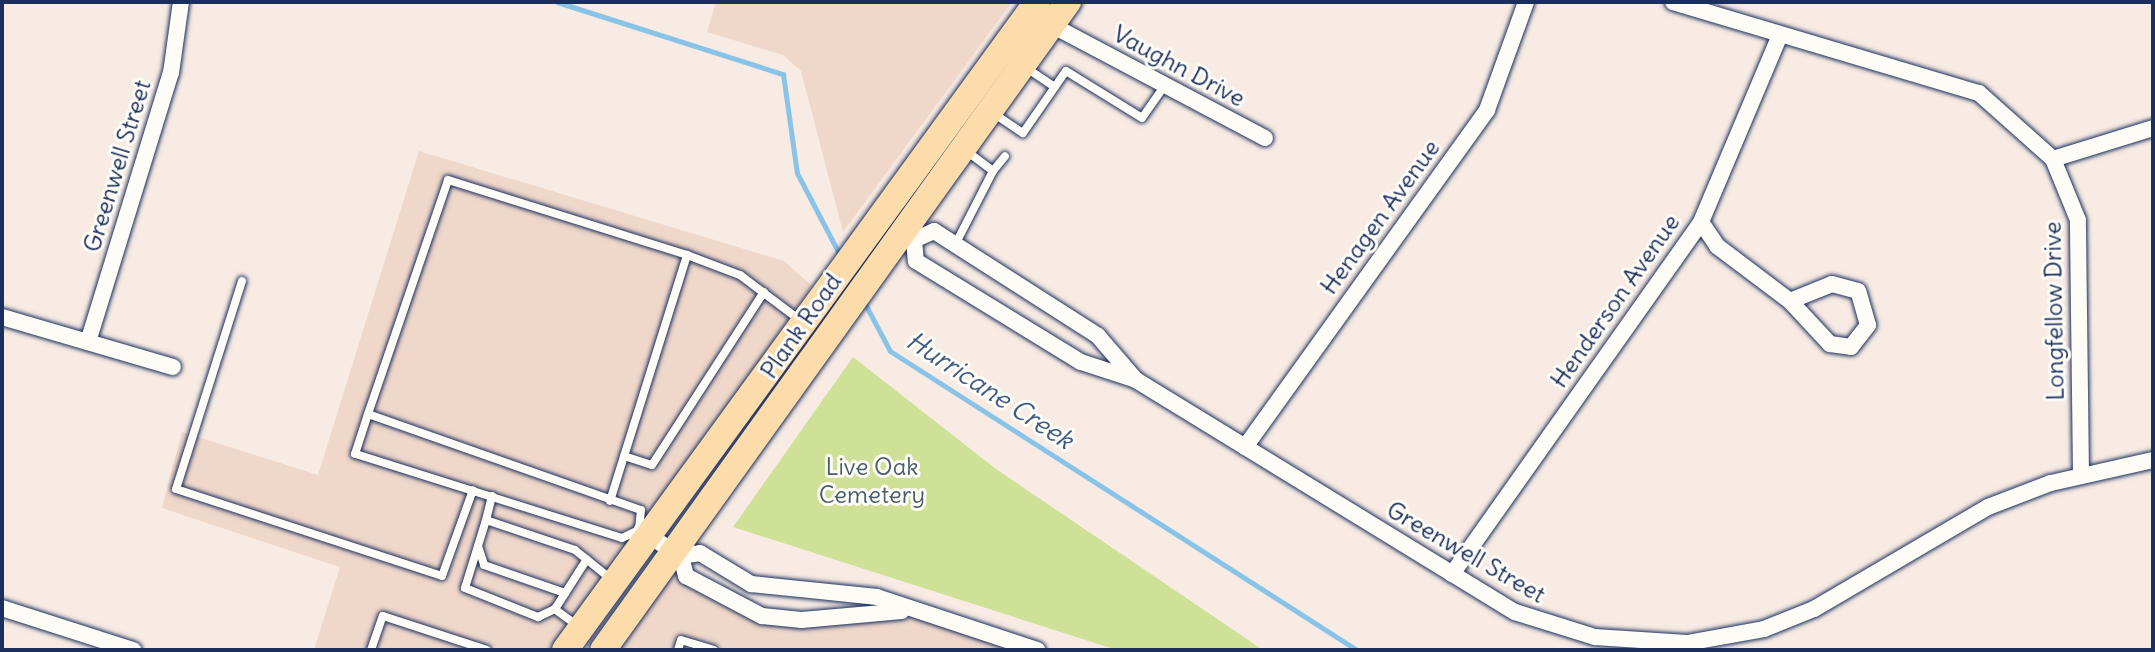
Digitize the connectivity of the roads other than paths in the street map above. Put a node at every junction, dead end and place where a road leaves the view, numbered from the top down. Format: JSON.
{"nodes":[{"id":1,"x":181,"y":2,"type":"edge"},
{"id":2,"x":1068,"y":2,"type":"edge"},
{"id":3,"x":1526,"y":2,"type":"edge"},
{"id":4,"x":1673,"y":2,"type":"edge"},
{"id":5,"x":1039,"y":13,"type":"edge"},
{"id":6,"x":1780,"y":35,"type":"junction"},
{"id":7,"x":1022,"y":65,"type":"junction"},
{"id":8,"x":1164,"y":86,"type":"junction"},
{"id":9,"x":1055,"y":87,"type":"junction"},
{"id":10,"x":989,"y":110,"type":"junction"},
{"id":11,"x":2153,"y":128,"type":"edge"},
{"id":12,"x":1265,"y":138,"type":"dead end"},
{"id":13,"x":962,"y":148,"type":"junction"},
{"id":14,"x":1005,"y":156,"type":"dead end"},
{"id":15,"x":2053,"y":159,"type":"junction"},
{"id":16,"x":993,"y":171,"type":"junction"},
{"id":17,"x":880,"y":215,"type":"junction"},
{"id":18,"x":1701,"y":222,"type":"junction"},
{"id":19,"x":908,"y":235,"type":"junction"},
{"id":20,"x":955,"y":245,"type":"junction"},
{"id":21,"x":687,"y":255,"type":"junction"},
{"id":22,"x":242,"y":281,"type":"dead end"},
{"id":23,"x":764,"y":292,"type":"junction"},
{"id":24,"x":1790,"y":301,"type":"junction"},
{"id":25,"x":810,"y":314,"type":"junction"},
{"id":26,"x":2,"y":317,"type":"edge"},
{"id":27,"x":88,"y":342,"type":"junction"},
{"id":28,"x":173,"y":367,"type":"dead end"},
{"id":29,"x":1136,"y":380,"type":"junction"},
{"id":30,"x":368,"y":414,"type":"junction"},
{"id":31,"x":1245,"y":447,"type":"junction"},
{"id":32,"x":624,"y":456,"type":"junction"},
{"id":33,"x":2153,"y":460,"type":"edge"},
{"id":34,"x":2081,"y":475,"type":"junction"},
{"id":35,"x":473,"y":490,"type":"junction"},
{"id":36,"x":492,"y":496,"type":"junction"},
{"id":37,"x":610,"y":501,"type":"junction"},
{"id":38,"x":486,"y":520,"type":"junction"},
{"id":39,"x":644,"y":533,"type":"junction"},
{"id":40,"x":478,"y":545,"type":"junction"},
{"id":41,"x":678,"y":554,"type":"junction"},
{"id":42,"x":587,"y":559,"type":"junction"},
{"id":43,"x":1452,"y":574,"type":"junction"},
{"id":44,"x":615,"y":582,"type":"junction"},
{"id":45,"x":565,"y":593,"type":"junction"},
{"id":46,"x":2,"y":608,"type":"edge"},
{"id":47,"x":555,"y":609,"type":"junction"},
{"id":48,"x":916,"y":611,"type":"junction"},
{"id":49,"x":581,"y":628,"type":"junction"},
{"id":50,"x":1014,"y":646,"type":"edge"},
{"id":51,"x":610,"y":647,"type":"edge"},
{"id":52,"x":133,"y":650,"type":"edge"},
{"id":53,"x":371,"y":650,"type":"edge"},
{"id":54,"x":487,"y":650,"type":"edge"},
{"id":55,"x":565,"y":650,"type":"edge"},
{"id":56,"x":678,"y":650,"type":"edge"},
{"id":57,"x":714,"y":650,"type":"edge"},
{"id":58,"x":1037,"y":650,"type":"edge"}],
"edges":[{"from":1,"to":27,"type":"street","name":"Greenwell Street"},
{"from":2,"to":5,"type":"main road","name":"Plank Road"},
{"from":3,"to":31,"type":"street","name":"Henagen Avenue"},
{"from":4,"to":6,"type":"street"},
{"from":5,"to":7,"type":"main road","name":"Plank Road"},
{"from":5,"to":8,"type":"street","name":"Vaughn Drive"},
{"from":5,"to":17,"type":"main road","name":"Plank Road"},
{"from":6,"to":15,"type":"street"},
{"from":6,"to":18,"type":"street","name":"Henderson Avenue"},
{"from":7,"to":9,"type":"lane"},
{"from":7,"to":10,"type":"main road","name":"Plank Road"},
{"from":8,"to":9,"type":"lane"},
{"from":8,"to":12,"type":"street","name":"Vaughn Drive"},
{"from":9,"to":10,"type":"lane"},
{"from":10,"to":13,"type":"main road","name":"Plank Road"},
{"from":11,"to":15,"type":"street"},
{"from":13,"to":16,"type":"lane"},
{"from":13,"to":19,"type":"main road","name":"Plank Road"},
{"from":14,"to":16,"type":"lane"},
{"from":15,"to":34,"type":"street","name":"Longfellow Drive"},
{"from":16,"to":20,"type":"lane"},
{"from":17,"to":19,"type":"street","name":"Greenwell Street"},
{"from":17,"to":25,"type":"main road","name":"Plank Road"},
{"from":18,"to":24,"type":"street"},
{"from":18,"to":43,"type":"street","name":"Henderson Avenue"},
{"from":19,"to":20,"type":"street","name":"Greenwell Street"},
{"from":19,"to":29,"type":"street","name":"Greenwell Street"},
{"from":19,"to":41,"type":"main road","name":"Plank Road"},
{"from":20,"to":29,"type":"street","name":"Greenwell Street"},
{"from":21,"to":23,"type":"lane"},
{"from":21,"to":30,"type":"lane"},
{"from":21,"to":32,"type":"lane"},
{"from":22,"to":35,"type":"lane"},
{"from":23,"to":25,"type":"lane"},
{"from":23,"to":32,"type":"lane"},
{"from":24,"to":24,"type":"street"},
{"from":25,"to":39,"type":"main road","name":"Plank Road"},
{"from":26,"to":27,"type":"street"},
{"from":27,"to":28,"type":"street"},
{"from":29,"to":31,"type":"street","name":"Greenwell Street"},
{"from":30,"to":35,"type":"lane"},
{"from":30,"to":37,"type":"lane"},
{"from":31,"to":43,"type":"street","name":"Greenwell Street"},
{"from":32,"to":37,"type":"lane"},
{"from":33,"to":34,"type":"street","name":"Greenwell Street"},
{"from":34,"to":43,"type":"street","name":"Greenwell Street"},
{"from":35,"to":36,"type":"lane"},
{"from":36,"to":38,"type":"lane"},
{"from":36,"to":39,"type":"lane"},
{"from":37,"to":39,"type":"lane"},
{"from":38,"to":40,"type":"lane"},
{"from":38,"to":42,"type":"lane"},
{"from":39,"to":41,"type":"street"},
{"from":39,"to":44,"type":"main road","name":"Plank Road"},
{"from":40,"to":45,"type":"lane"},
{"from":40,"to":47,"type":"lane"},
{"from":41,"to":48,"type":"street"},
{"from":41,"to":48,"type":"street"},
{"from":41,"to":51,"type":"main road","name":"Plank Road"},
{"from":42,"to":44,"type":"lane"},
{"from":42,"to":45,"type":"lane"},
{"from":44,"to":49,"type":"main road","name":"Plank Road"},
{"from":45,"to":47,"type":"lane"},
{"from":46,"to":52,"type":"street"},
{"from":47,"to":49,"type":"lane"},
{"from":48,"to":50,"type":"street"},
{"from":49,"to":55,"type":"main road","name":"Plank Road"},
{"from":50,"to":58,"type":"street"},
{"from":53,"to":54,"type":"lane"},
{"from":56,"to":57,"type":"lane"}]}
